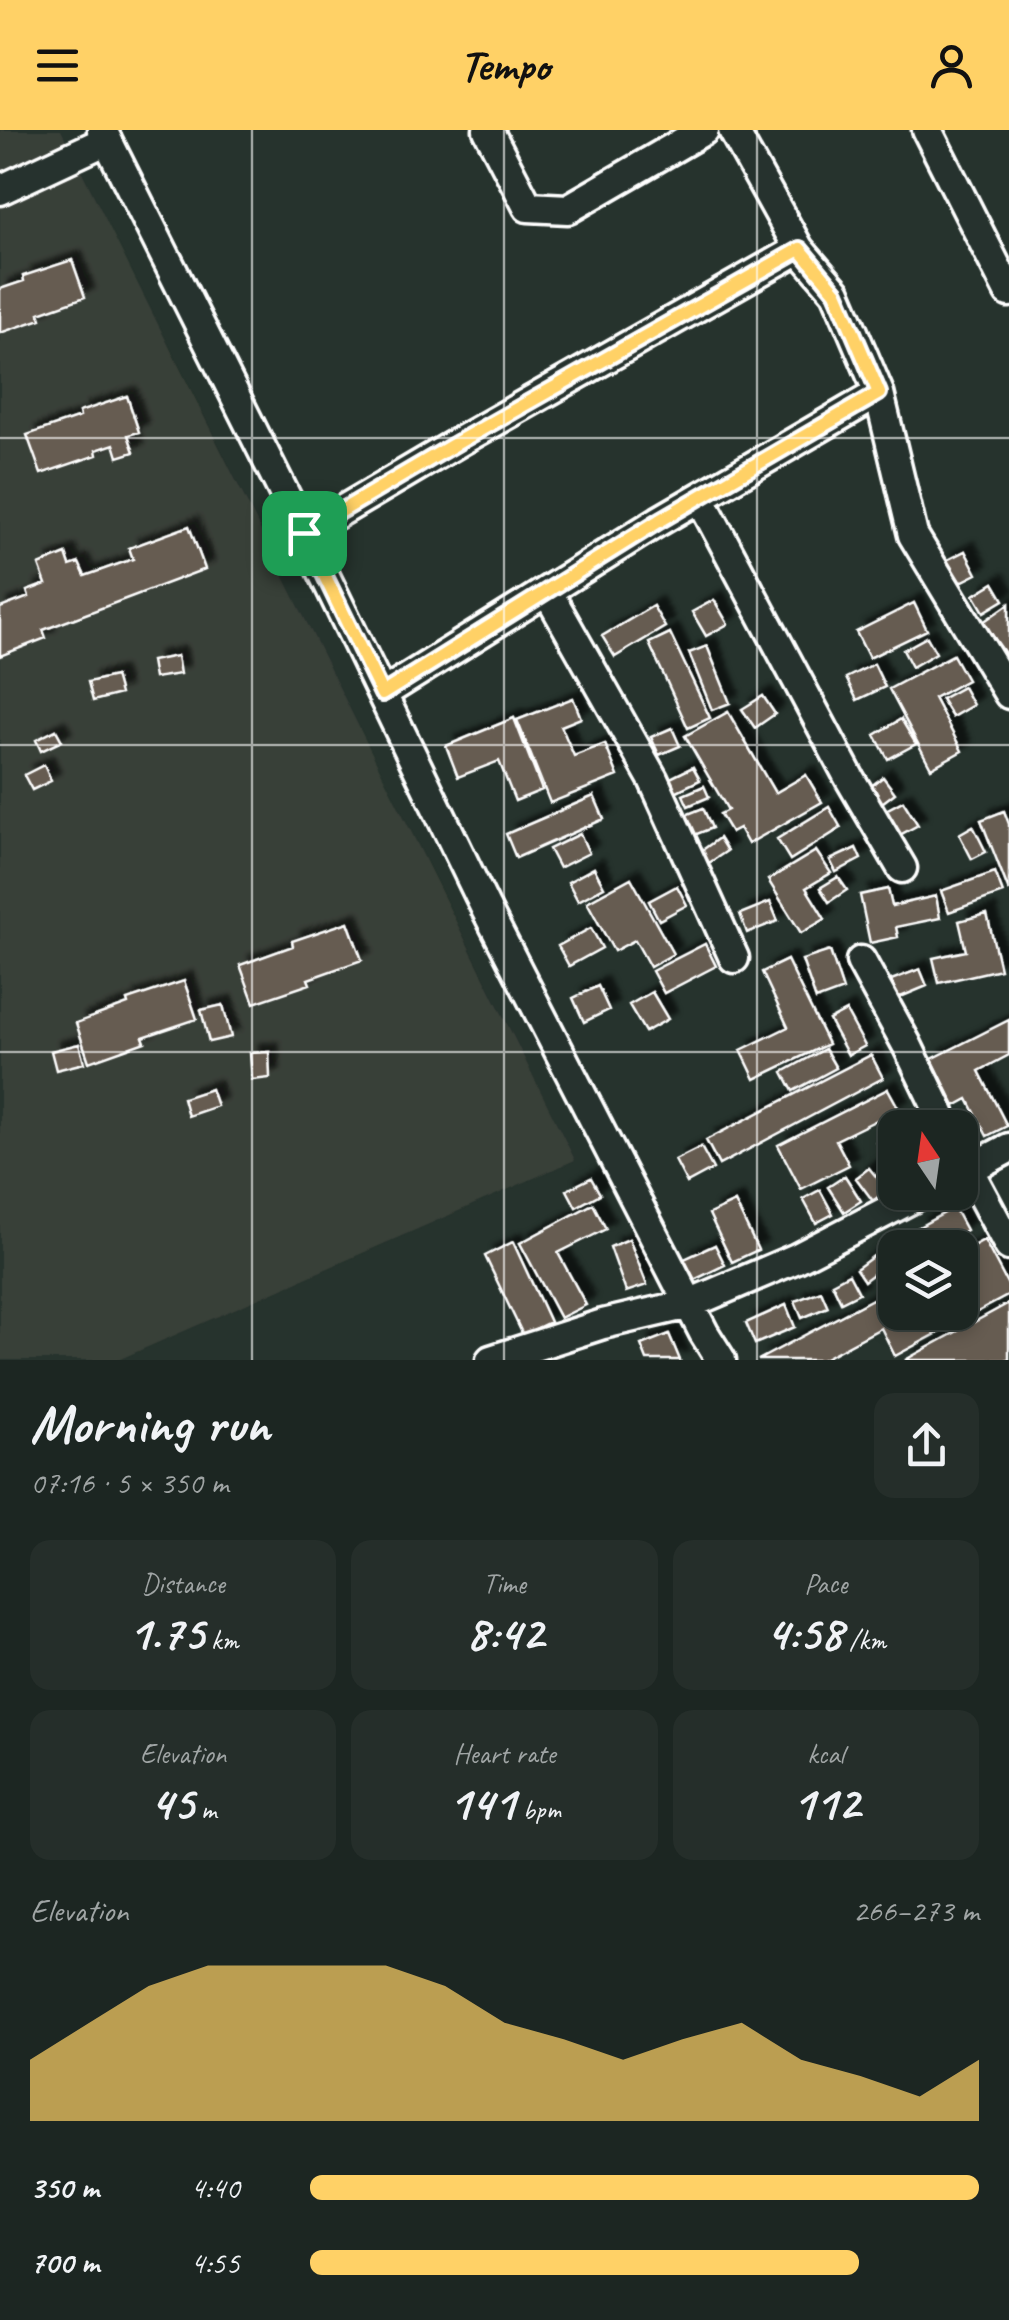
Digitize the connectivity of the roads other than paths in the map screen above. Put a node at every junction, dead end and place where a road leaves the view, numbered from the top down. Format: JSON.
{"nodes":[{"id":1,"x":488,"y":130,"type":"edge"},
{"id":2,"x":704,"y":130,"type":"edge"},
{"id":3,"x":733,"y":130,"type":"edge"},
{"id":4,"x":927,"y":130,"type":"edge"},
{"id":5,"x":104,"y":135,"type":"edge"},
{"id":6,"x":0,"y":190,"type":"edge"},
{"id":7,"x":800,"y":249,"type":"junction"},
{"id":8,"x":1009,"y":292,"type":"edge"},
{"id":9,"x":879,"y":393,"type":"junction"},
{"id":10,"x":700,"y":498,"type":"junction"},
{"id":11,"x":304,"y":533,"type":"junction"},
{"id":12,"x":547,"y":591,"type":"junction"},
{"id":13,"x":382,"y":694,"type":"junction"},
{"id":14,"x":1009,"y":694,"type":"edge"},
{"id":15,"x":902,"y":868,"type":"dead end"},
{"id":16,"x":734,"y":958,"type":"dead end"},
{"id":17,"x":861,"y":962,"type":"dead end"},
{"id":18,"x":938,"y":1110,"type":"edge"},
{"id":19,"x":1009,"y":1148,"type":"edge"},
{"id":20,"x":978,"y":1160,"type":"edge"},
{"id":21,"x":978,"y":1192,"type":"edge"},
{"id":22,"x":890,"y":1210,"type":"edge"},
{"id":23,"x":1009,"y":1246,"type":"edge"},
{"id":24,"x":689,"y":1304,"type":"junction"},
{"id":25,"x":491,"y":1360,"type":"edge"},
{"id":26,"x":721,"y":1360,"type":"edge"}],
"edges":[{"from":1,"to":2,"type":"street"},
{"from":3,"to":7,"type":"street"},
{"from":4,"to":8,"type":"street"},
{"from":5,"to":6,"type":"street"},
{"from":5,"to":11,"type":"street"},
{"from":7,"to":9,"type":"street"},
{"from":7,"to":11,"type":"street"},
{"from":9,"to":10,"type":"street"},
{"from":9,"to":14,"type":"street"},
{"from":10,"to":12,"type":"street"},
{"from":10,"to":15,"type":"street"},
{"from":11,"to":13,"type":"street"},
{"from":12,"to":13,"type":"street"},
{"from":12,"to":16,"type":"street"},
{"from":13,"to":24,"type":"street"},
{"from":17,"to":18,"type":"street"},
{"from":19,"to":20,"type":"street"},
{"from":21,"to":23,"type":"street"},
{"from":22,"to":24,"type":"street"},
{"from":24,"to":25,"type":"street"},
{"from":24,"to":26,"type":"street"}]}
